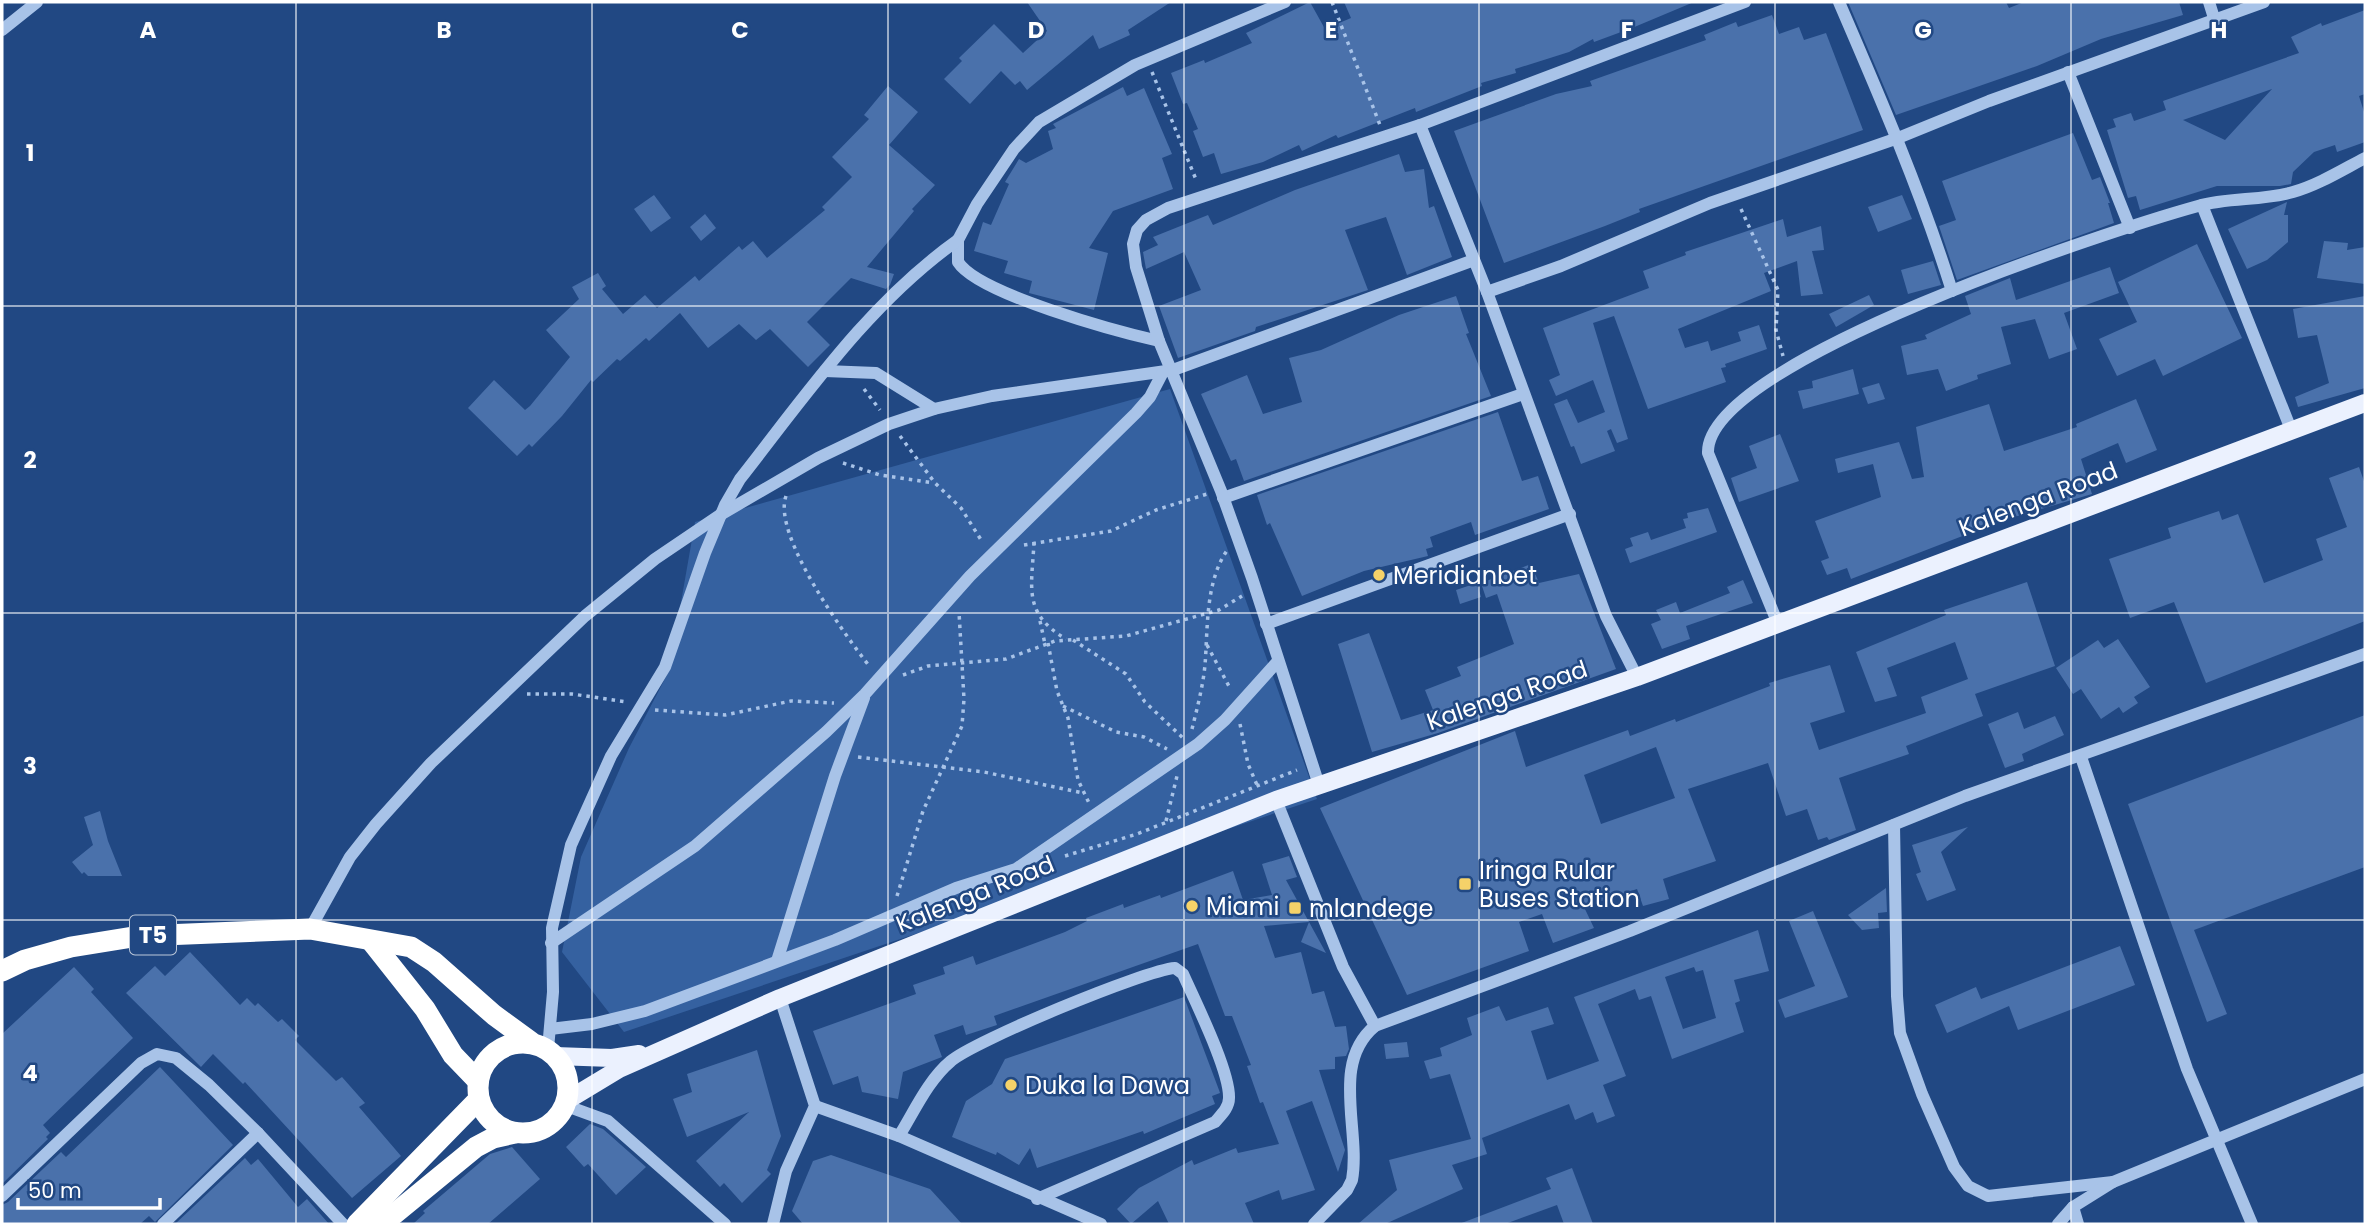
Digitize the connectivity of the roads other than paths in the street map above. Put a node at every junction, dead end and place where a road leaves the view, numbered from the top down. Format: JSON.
{"nodes":[{"id":1,"x":37,"y":2,"type":"edge"},
{"id":2,"x":1285,"y":2,"type":"edge"},
{"id":3,"x":1745,"y":2,"type":"edge"},
{"id":4,"x":1839,"y":2,"type":"edge"},
{"id":5,"x":2210,"y":2,"type":"edge"},
{"id":6,"x":2264,"y":2,"type":"edge"},
{"id":7,"x":2214,"y":18,"type":"junction"},
{"id":8,"x":2,"y":30,"type":"edge"},
{"id":9,"x":2068,"y":72,"type":"junction"},
{"id":10,"x":1420,"y":125,"type":"junction"},
{"id":11,"x":1898,"y":138,"type":"junction"},
{"id":12,"x":2365,"y":158,"type":"edge"},
{"id":13,"x":2202,"y":205,"type":"junction"},
{"id":14,"x":2130,"y":228,"type":"junction"},
{"id":15,"x":958,"y":240,"type":"junction"},
{"id":16,"x":1474,"y":260,"type":"junction"},
{"id":17,"x":1952,"y":291,"type":"junction"},
{"id":18,"x":1487,"y":292,"type":"junction"},
{"id":19,"x":1159,"y":341,"type":"junction"},
{"id":20,"x":825,"y":371,"type":"junction"},
{"id":21,"x":1168,"y":371,"type":"junction"},
{"id":22,"x":1523,"y":394,"type":"junction"},
{"id":23,"x":2365,"y":403,"type":"edge"},
{"id":24,"x":934,"y":409,"type":"junction"},
{"id":25,"x":2292,"y":432,"type":"junction"},
{"id":26,"x":1222,"y":495,"type":"junction"},
{"id":27,"x":1570,"y":514,"type":"junction"},
{"id":28,"x":720,"y":515,"type":"junction"},
{"id":29,"x":1266,"y":624,"type":"junction"},
{"id":30,"x":1778,"y":624,"type":"junction"},
{"id":31,"x":2365,"y":654,"type":"edge"},
{"id":32,"x":1278,"y":661,"type":"junction"},
{"id":33,"x":1637,"y":677,"type":"junction"},
{"id":34,"x":865,"y":694,"type":"junction"},
{"id":35,"x":2081,"y":757,"type":"junction"},
{"id":36,"x":1318,"y":785,"type":"junction"},
{"id":37,"x":1276,"y":800,"type":"junction"},
{"id":38,"x":1894,"y":825,"type":"junction"},
{"id":39,"x":310,"y":929,"type":"junction"},
{"id":40,"x":372,"y":942,"type":"junction"},
{"id":41,"x":551,"y":943,"type":"junction"},
{"id":42,"x":777,"y":961,"type":"junction"},
{"id":43,"x":2,"y":971,"type":"edge"},
{"id":44,"x":780,"y":998,"type":"junction"},
{"id":45,"x":1375,"y":1026,"type":"junction"},
{"id":46,"x":546,"y":1044,"type":"junction"},
{"id":47,"x":670,"y":1049,"type":"junction"},
{"id":48,"x":2365,"y":1079,"type":"edge"},
{"id":49,"x":478,"y":1090,"type":"junction"},
{"id":50,"x":565,"y":1103,"type":"junction"},
{"id":51,"x":815,"y":1105,"type":"junction"},
{"id":52,"x":258,"y":1133,"type":"junction"},
{"id":53,"x":515,"y":1133,"type":"junction"},
{"id":54,"x":898,"y":1136,"type":"junction"},
{"id":55,"x":2215,"y":1140,"type":"junction"},
{"id":56,"x":2113,"y":1182,"type":"junction"},
{"id":57,"x":2,"y":1196,"type":"edge"},
{"id":58,"x":1037,"y":1199,"type":"junction"},
{"id":59,"x":2073,"y":1207,"type":"junction"},
{"id":60,"x":163,"y":1224,"type":"edge"},
{"id":61,"x":343,"y":1224,"type":"edge"},
{"id":62,"x":357,"y":1224,"type":"edge"},
{"id":63,"x":382,"y":1224,"type":"edge"},
{"id":64,"x":725,"y":1224,"type":"edge"},
{"id":65,"x":773,"y":1224,"type":"edge"},
{"id":66,"x":1101,"y":1224,"type":"edge"},
{"id":67,"x":1314,"y":1224,"type":"edge"},
{"id":68,"x":2058,"y":1224,"type":"edge"},
{"id":69,"x":2078,"y":1224,"type":"edge"},
{"id":70,"x":2252,"y":1224,"type":"edge"}],
"edges":[{"from":1,"to":8,"type":"street"},
{"from":2,"to":15,"type":"street"},
{"from":3,"to":10,"type":"street"},
{"from":4,"to":11,"type":"street"},
{"from":5,"to":7,"type":"street"},
{"from":6,"to":7,"type":"street"},
{"from":7,"to":9,"type":"street"},
{"from":9,"to":11,"type":"street"},
{"from":9,"to":14,"type":"street"},
{"from":10,"to":16,"type":"street"},
{"from":10,"to":19,"type":"street"},
{"from":11,"to":17,"type":"street"},
{"from":11,"to":18,"type":"street"},
{"from":12,"to":13,"type":"street"},
{"from":13,"to":14,"type":"street"},
{"from":13,"to":25,"type":"street"},
{"from":14,"to":17,"type":"street"},
{"from":15,"to":19,"type":"street"},
{"from":15,"to":20,"type":"street"},
{"from":16,"to":18,"type":"street"},
{"from":16,"to":21,"type":"street"},
{"from":17,"to":30,"type":"street"},
{"from":18,"to":22,"type":"street"},
{"from":19,"to":21,"type":"street"},
{"from":20,"to":24,"type":"street"},
{"from":20,"to":28,"type":"street"},
{"from":21,"to":24,"type":"street"},
{"from":21,"to":26,"type":"street"},
{"from":21,"to":34,"type":"street"},
{"from":22,"to":26,"type":"street"},
{"from":22,"to":27,"type":"street"},
{"from":23,"to":25,"type":"main road","name":"Kalenga Road"},
{"from":24,"to":28,"type":"street"},
{"from":25,"to":30,"type":"main road","name":"Kalenga Road"},
{"from":26,"to":29,"type":"street"},
{"from":27,"to":29,"type":"street"},
{"from":27,"to":33,"type":"street"},
{"from":28,"to":39,"type":"street"},
{"from":28,"to":41,"type":"street"},
{"from":29,"to":32,"type":"street"},
{"from":30,"to":33,"type":"main road","name":"Kalenga Road"},
{"from":31,"to":35,"type":"street"},
{"from":32,"to":36,"type":"street"},
{"from":32,"to":42,"type":"street"},
{"from":33,"to":36,"type":"main road","name":"Kalenga Road"},
{"from":34,"to":41,"type":"street"},
{"from":34,"to":42,"type":"street"},
{"from":35,"to":38,"type":"street"},
{"from":35,"to":55,"type":"street"},
{"from":36,"to":37,"type":"main road","name":"Kalenga Road"},
{"from":37,"to":44,"type":"main road","name":"Kalenga Road"},
{"from":37,"to":45,"type":"street"},
{"from":38,"to":45,"type":"street"},
{"from":38,"to":56,"type":"street"},
{"from":39,"to":40,"type":"highway","number":"T5"},
{"from":39,"to":43,"type":"highway","number":"T5"},
{"from":40,"to":46,"type":"highway","number":"T5"},
{"from":40,"to":49,"type":"highway"},
{"from":41,"to":46,"type":"street"},
{"from":42,"to":46,"type":"street"},
{"from":44,"to":47,"type":"main road","name":"Kalenga Road"},
{"from":44,"to":51,"type":"street"},
{"from":45,"to":67,"type":"street"},
{"from":46,"to":47,"type":"main road","name":"Kalenga Road"},
{"from":46,"to":49,"type":"highway"},
{"from":46,"to":50,"type":"highway","number":"T5"},
{"from":47,"to":50,"type":"main road","name":"Kalenga Road"},
{"from":48,"to":55,"type":"street"},
{"from":49,"to":53,"type":"highway"},
{"from":49,"to":62,"type":"highway"},
{"from":50,"to":53,"type":"highway"},
{"from":50,"to":64,"type":"street"},
{"from":51,"to":54,"type":"street"},
{"from":51,"to":65,"type":"street"},
{"from":52,"to":57,"type":"street"},
{"from":52,"to":60,"type":"street"},
{"from":52,"to":61,"type":"street"},
{"from":53,"to":63,"type":"highway"},
{"from":54,"to":58,"type":"street"},
{"from":54,"to":58,"type":"street"},
{"from":55,"to":56,"type":"street"},
{"from":55,"to":70,"type":"street"},
{"from":56,"to":59,"type":"street"},
{"from":58,"to":66,"type":"street"},
{"from":59,"to":68,"type":"street"},
{"from":59,"to":69,"type":"street"}]}
